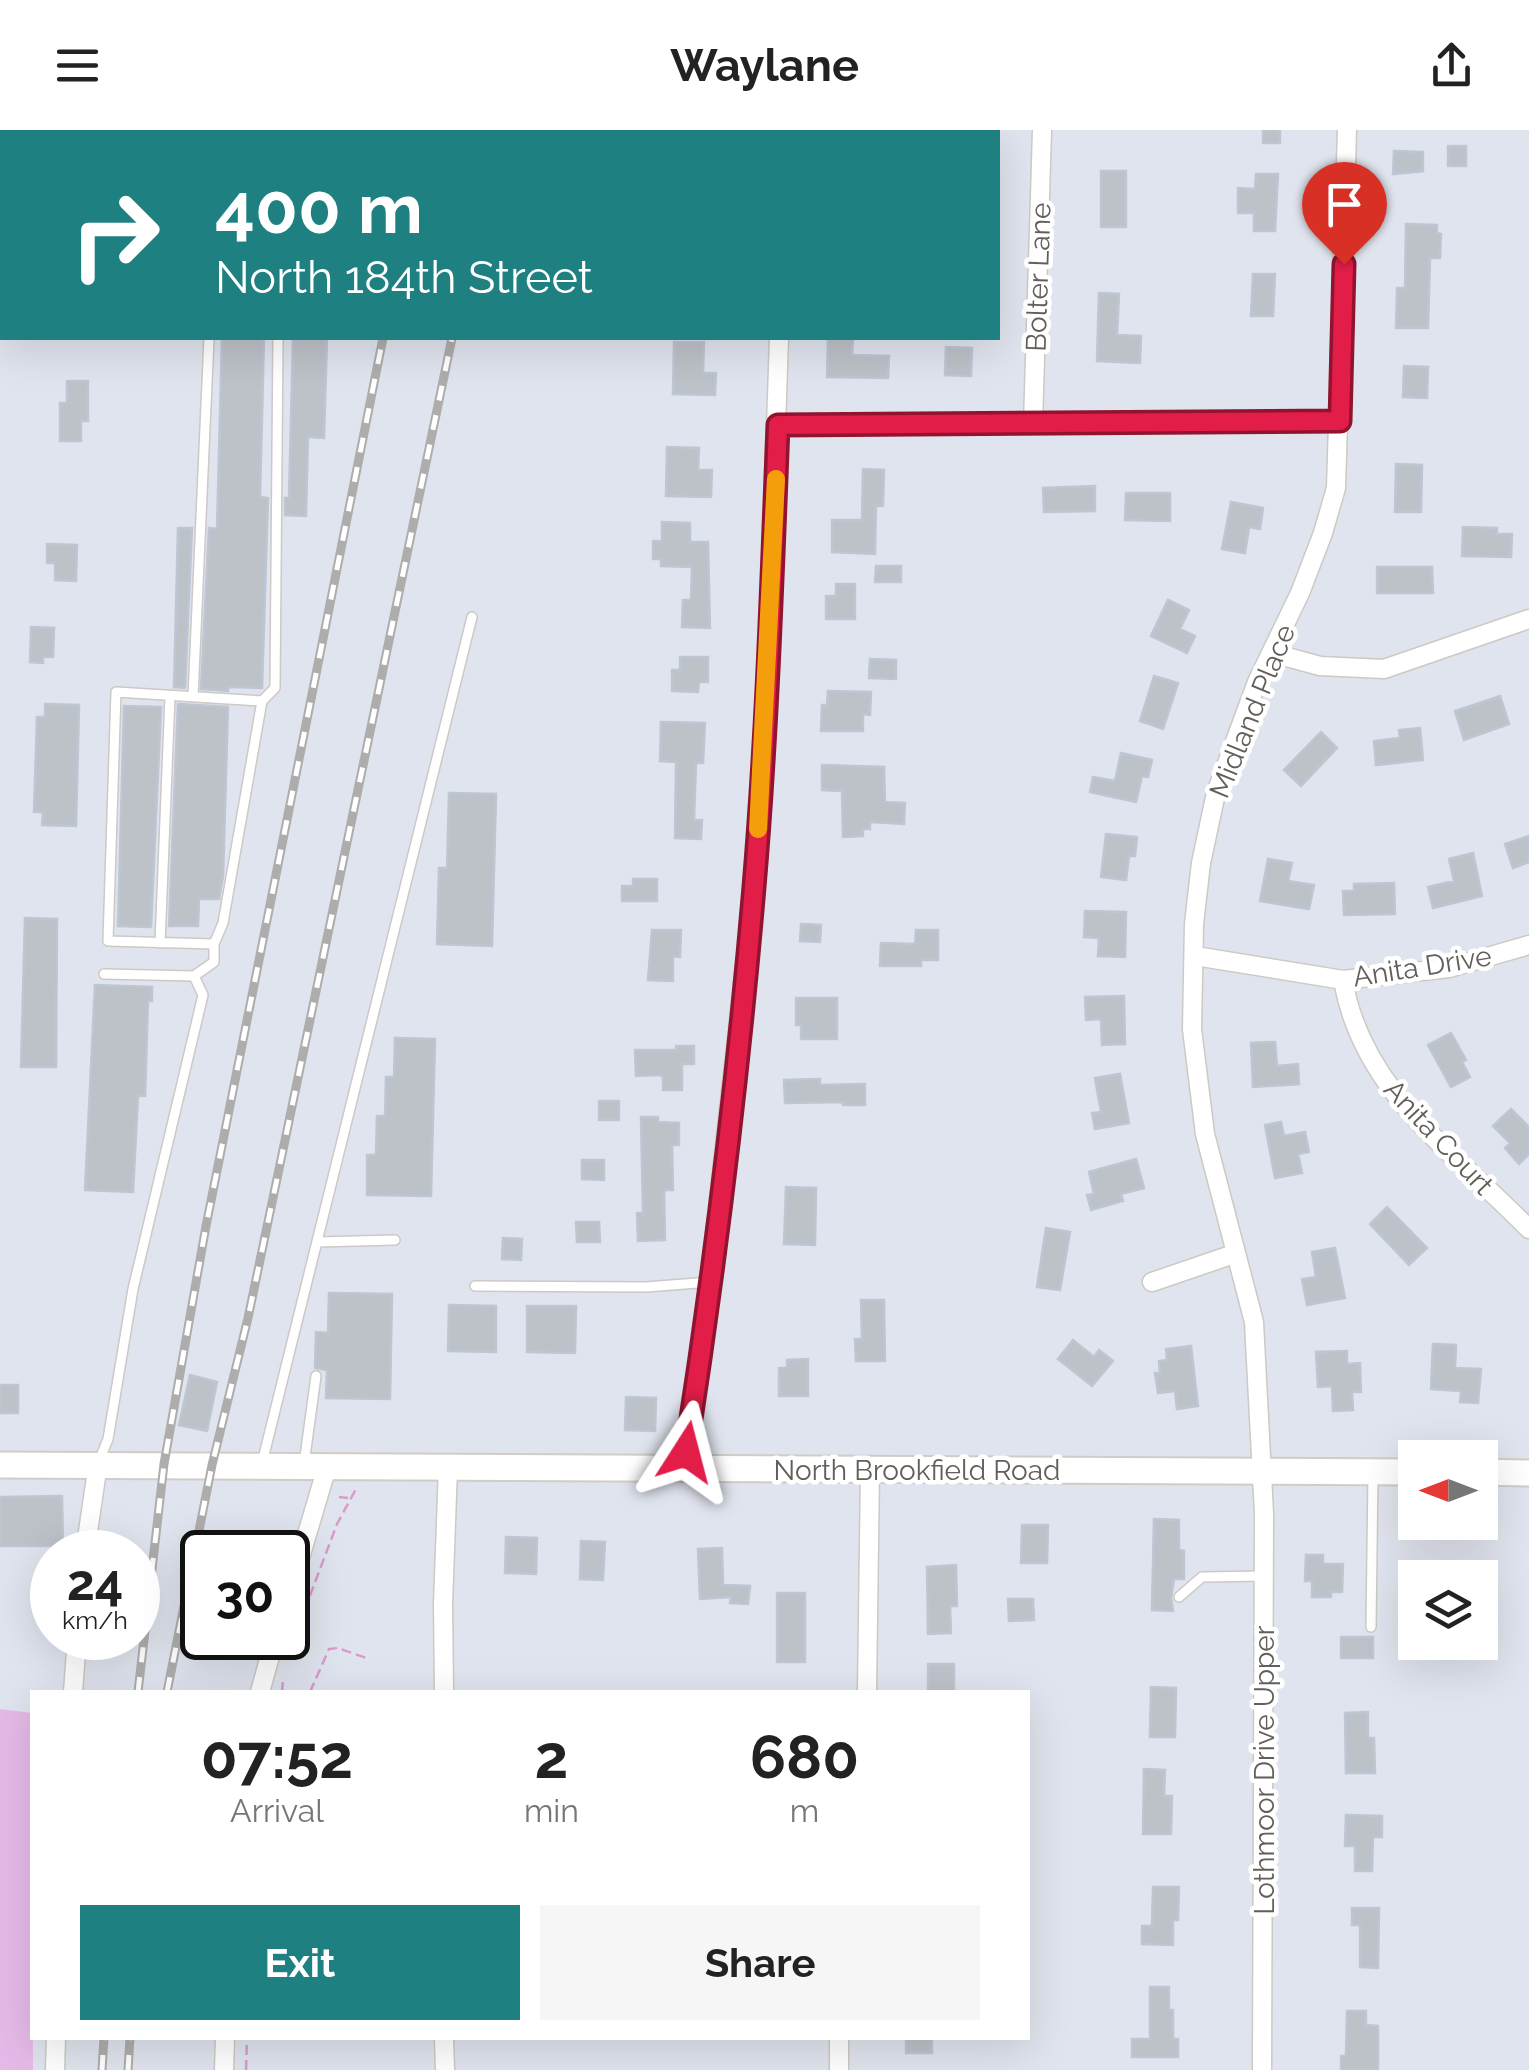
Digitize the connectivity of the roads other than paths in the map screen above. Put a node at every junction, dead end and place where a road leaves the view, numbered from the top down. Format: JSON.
{"nodes":[{"id":1,"x":1042,"y":130,"type":"edge"},
{"id":2,"x":1347,"y":130,"type":"edge"},
{"id":3,"x":209,"y":340,"type":"edge"},
{"id":4,"x":278,"y":340,"type":"edge"},
{"id":5,"x":779,"y":340,"type":"edge"},
{"id":6,"x":1340,"y":421,"type":"junction"},
{"id":7,"x":1034,"y":424,"type":"junction"},
{"id":8,"x":778,"y":425,"type":"junction"},
{"id":9,"x":472,"y":617,"type":"dead end"},
{"id":10,"x":1529,"y":619,"type":"edge"},
{"id":11,"x":1272,"y":652,"type":"junction"},
{"id":12,"x":170,"y":696,"type":"junction"},
{"id":13,"x":194,"y":698,"type":"junction"},
{"id":14,"x":262,"y":702,"type":"junction"},
{"id":15,"x":160,"y":943,"type":"junction"},
{"id":16,"x":214,"y":944,"type":"junction"},
{"id":17,"x":1529,"y":945,"type":"edge"},
{"id":18,"x":1195,"y":956,"type":"junction"},
{"id":19,"x":104,"y":974,"type":"dead end"},
{"id":20,"x":194,"y":976,"type":"junction"},
{"id":21,"x":1342,"y":980,"type":"junction"},
{"id":22,"x":1529,"y":1229,"type":"edge"},
{"id":23,"x":395,"y":1240,"type":"dead end"},
{"id":24,"x":317,"y":1242,"type":"junction"},
{"id":25,"x":1234,"y":1254,"type":"junction"},
{"id":26,"x":710,"y":1282,"type":"junction"},
{"id":27,"x":1152,"y":1282,"type":"dead end"},
{"id":28,"x":475,"y":1286,"type":"dead end"},
{"id":29,"x":316,"y":1376,"type":"dead end"},
{"id":30,"x":0,"y":1464,"type":"edge"},
{"id":31,"x":98,"y":1464,"type":"junction"},
{"id":32,"x":261,"y":1466,"type":"junction"},
{"id":33,"x":315,"y":1467,"type":"junction"},
{"id":34,"x":448,"y":1468,"type":"junction"},
{"id":35,"x":683,"y":1469,"type":"junction"},
{"id":36,"x":870,"y":1470,"type":"junction"},
{"id":37,"x":1261,"y":1470,"type":"junction"},
{"id":38,"x":1373,"y":1472,"type":"junction"},
{"id":39,"x":1398,"y":1472,"type":"edge"},
{"id":40,"x":1498,"y":1472,"type":"edge"},
{"id":41,"x":1529,"y":1473,"type":"edge"},
{"id":42,"x":88,"y":1530,"type":"edge"},
{"id":43,"x":302,"y":1530,"type":"edge"},
{"id":44,"x":1264,"y":1576,"type":"junction"},
{"id":45,"x":1178,"y":1597,"type":"dead end"},
{"id":46,"x":1371,"y":1628,"type":"dead end"},
{"id":47,"x":75,"y":1660,"type":"edge"},
{"id":48,"x":274,"y":1660,"type":"edge"},
{"id":49,"x":73,"y":1690,"type":"edge"},
{"id":50,"x":261,"y":1690,"type":"edge"},
{"id":51,"x":444,"y":1690,"type":"edge"},
{"id":52,"x":867,"y":1690,"type":"edge"},
{"id":53,"x":56,"y":2040,"type":"edge"},
{"id":54,"x":225,"y":2040,"type":"edge"},
{"id":55,"x":444,"y":2040,"type":"edge"},
{"id":56,"x":839,"y":2040,"type":"edge"},
{"id":57,"x":55,"y":2070,"type":"edge"},
{"id":58,"x":224,"y":2070,"type":"edge"},
{"id":59,"x":445,"y":2070,"type":"edge"},
{"id":60,"x":839,"y":2070,"type":"edge"},
{"id":61,"x":1262,"y":2070,"type":"edge"}],
"edges":[{"from":1,"to":7,"type":"street","name":"Bolter Lane"},
{"from":2,"to":6,"type":"street","name":"Midland Place"},
{"from":3,"to":13,"type":"lane"},
{"from":4,"to":14,"type":"lane"},
{"from":5,"to":8,"type":"street"},
{"from":6,"to":7,"type":"street"},
{"from":6,"to":11,"type":"street","name":"Midland Place"},
{"from":7,"to":8,"type":"street"},
{"from":8,"to":26,"type":"street"},
{"from":9,"to":24,"type":"lane"},
{"from":10,"to":11,"type":"street"},
{"from":11,"to":18,"type":"street","name":"Midland Place"},
{"from":12,"to":13,"type":"lane"},
{"from":12,"to":15,"type":"lane"},
{"from":12,"to":15,"type":"lane"},
{"from":13,"to":14,"type":"lane"},
{"from":14,"to":16,"type":"lane"},
{"from":15,"to":16,"type":"lane"},
{"from":16,"to":20,"type":"lane"},
{"from":17,"to":21,"type":"street","name":"Anita Drive"},
{"from":18,"to":21,"type":"street","name":"Anita Drive"},
{"from":18,"to":25,"type":"street","name":"Midland Place"},
{"from":19,"to":20,"type":"lane"},
{"from":20,"to":31,"type":"lane"},
{"from":21,"to":22,"type":"street","name":"Anita Court"},
{"from":23,"to":24,"type":"lane"},
{"from":24,"to":32,"type":"lane"},
{"from":25,"to":27,"type":"street"},
{"from":25,"to":37,"type":"street","name":"Midland Place"},
{"from":26,"to":28,"type":"lane"},
{"from":26,"to":35,"type":"street"},
{"from":29,"to":33,"type":"lane"},
{"from":30,"to":31,"type":"street","name":"North Brookfield Road"},
{"from":31,"to":32,"type":"street","name":"North Brookfield Road"},
{"from":31,"to":42,"type":"street"},
{"from":32,"to":33,"type":"street","name":"North Brookfield Road"},
{"from":33,"to":34,"type":"street","name":"North Brookfield Road"},
{"from":33,"to":43,"type":"street"},
{"from":34,"to":35,"type":"street","name":"North Brookfield Road"},
{"from":34,"to":51,"type":"street"},
{"from":35,"to":36,"type":"street","name":"North Brookfield Road"},
{"from":36,"to":37,"type":"street","name":"North Brookfield Road"},
{"from":36,"to":52,"type":"street"},
{"from":37,"to":38,"type":"street","name":"North Brookfield Road"},
{"from":37,"to":44,"type":"street","name":"Lothmoor Drive Upper"},
{"from":38,"to":39,"type":"street","name":"North Brookfield Road"},
{"from":38,"to":46,"type":"lane"},
{"from":40,"to":41,"type":"street"},
{"from":44,"to":45,"type":"lane"},
{"from":44,"to":61,"type":"street","name":"Lothmoor Drive Upper"},
{"from":47,"to":49,"type":"street"},
{"from":48,"to":50,"type":"street"},
{"from":53,"to":57,"type":"street"},
{"from":54,"to":58,"type":"street"},
{"from":55,"to":59,"type":"street"},
{"from":56,"to":60,"type":"street"}]}
